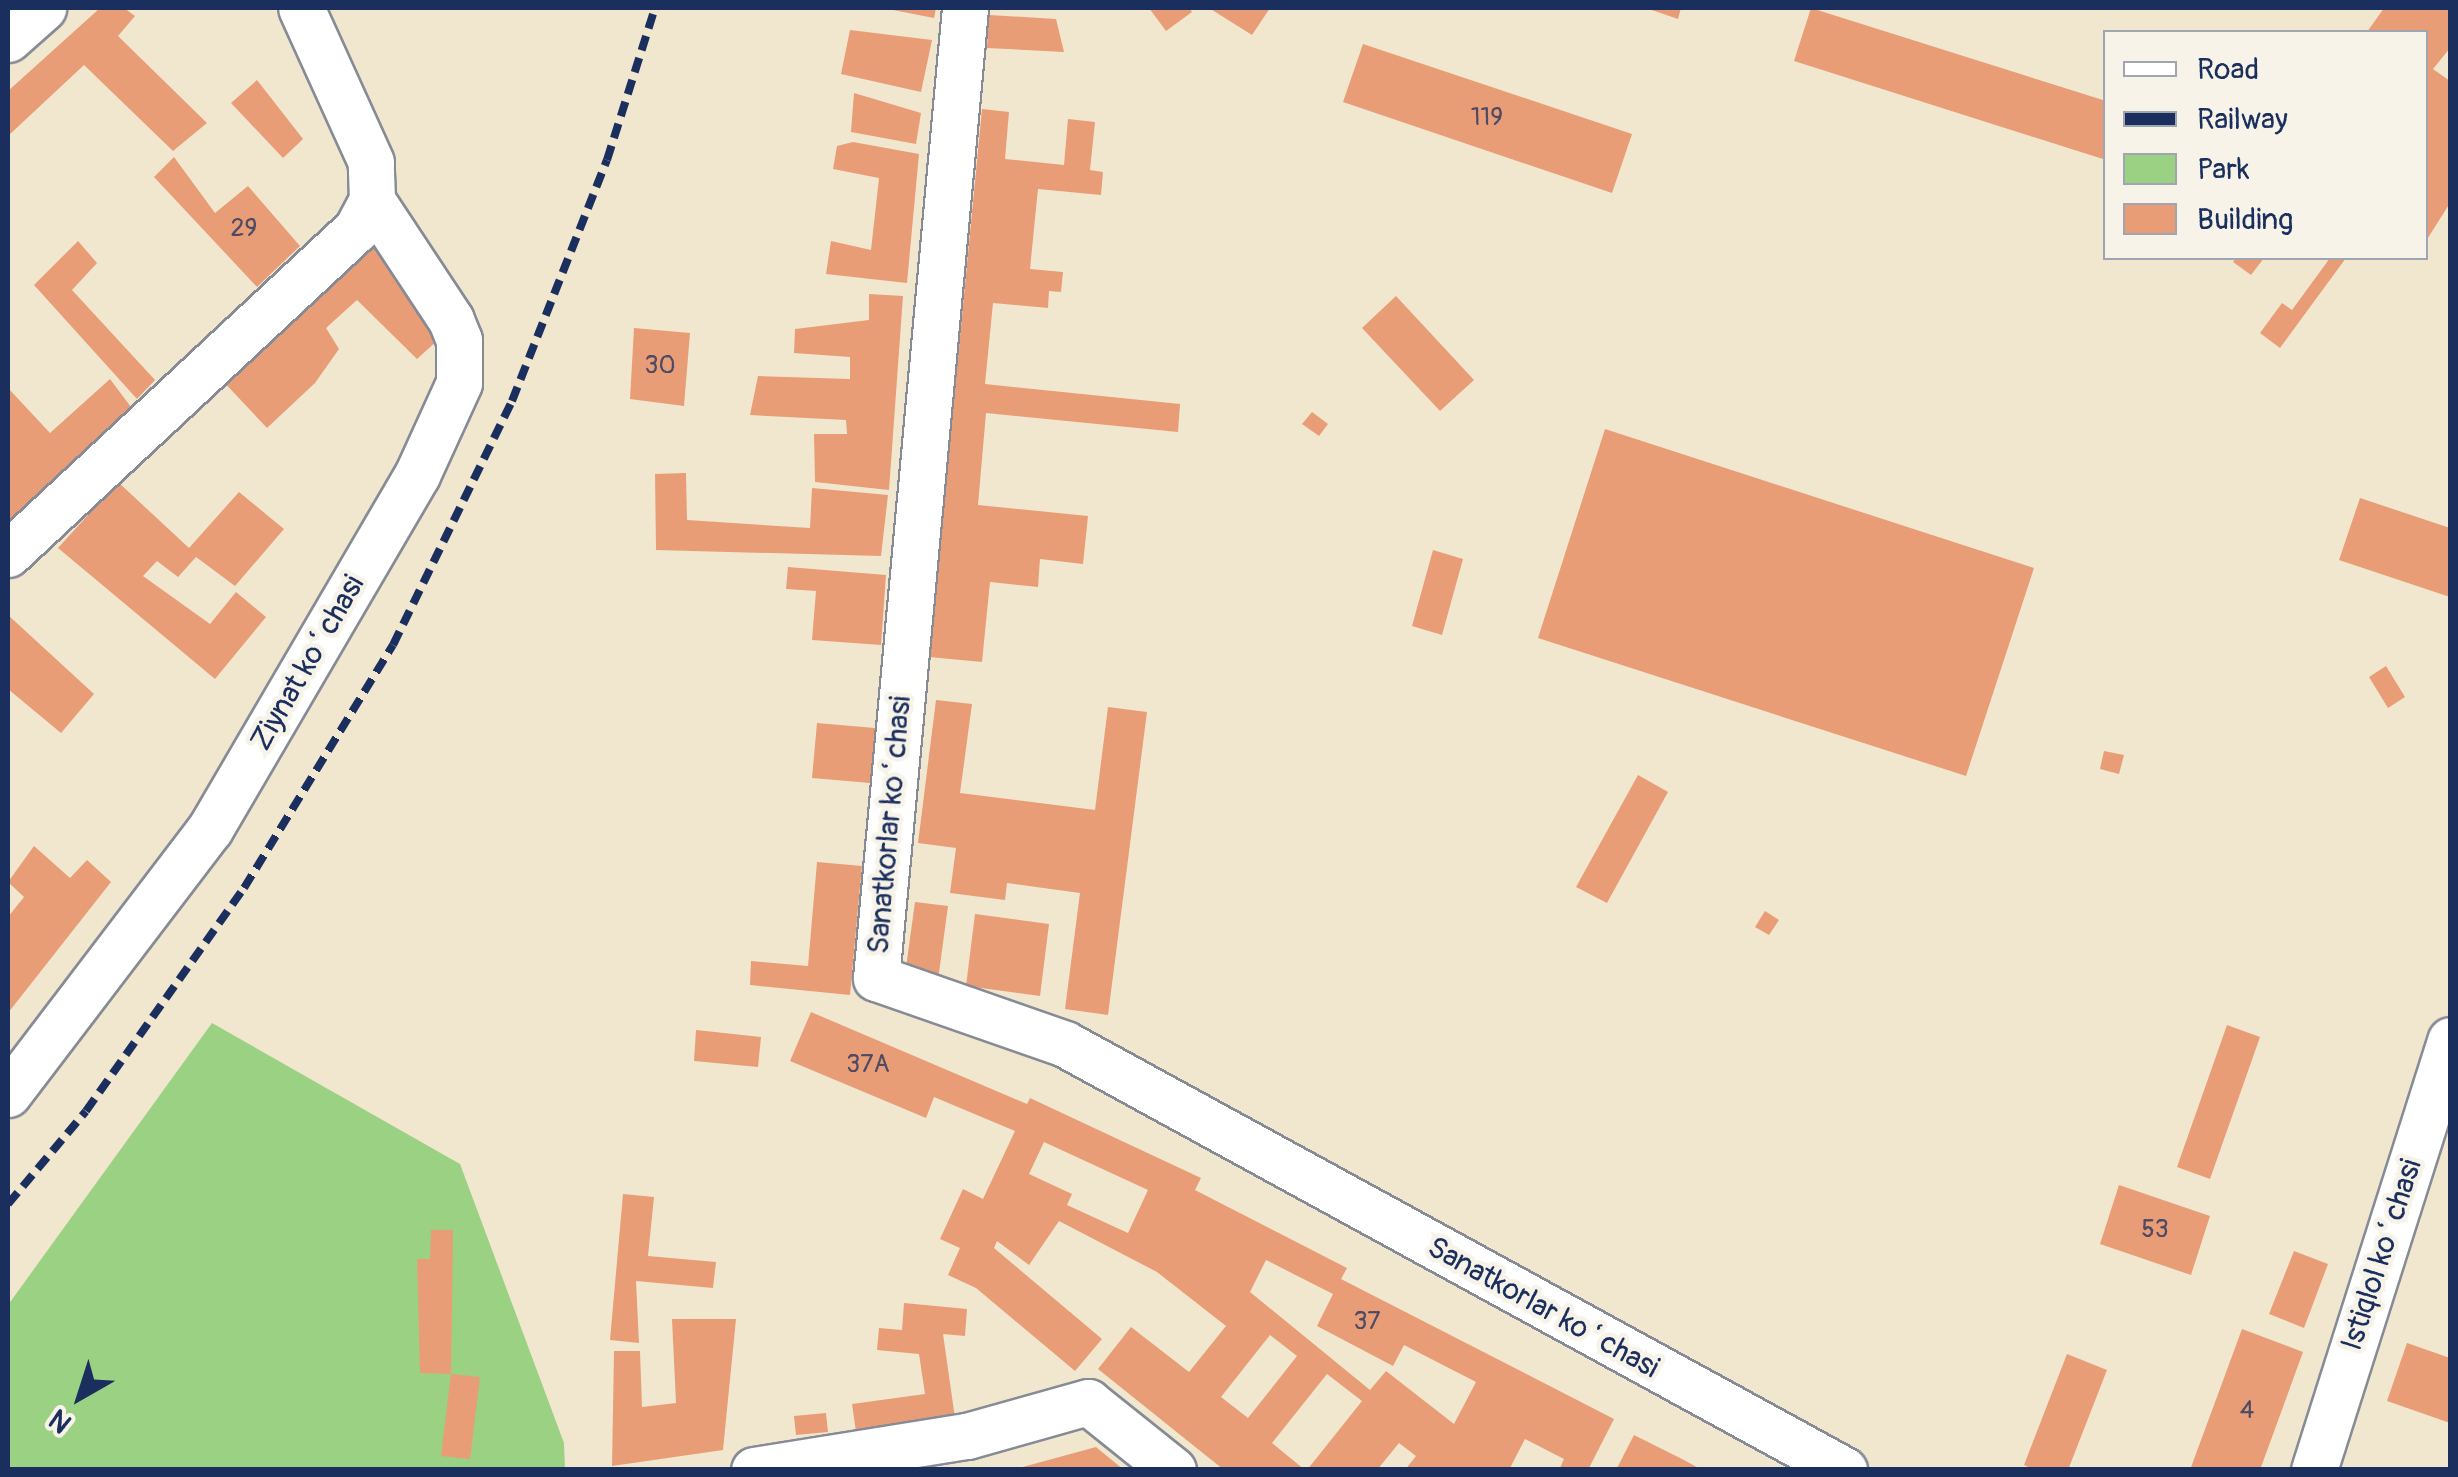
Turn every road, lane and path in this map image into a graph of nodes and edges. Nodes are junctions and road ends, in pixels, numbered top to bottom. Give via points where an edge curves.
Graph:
1 (42, 8) edge
2 (301, 8) edge
3 (965, 8) edge
4 (8, 40) edge
5 (372, 200) junction
6 (8, 554) edge
7 (2450, 1040) edge
8 (8, 1094) edge
9 (972, 1453) edge
10 (754, 1470) edge
11 (1173, 1470) edge
12 (1844, 1470) edge
13 (2314, 1470) edge

1 - 4 street
2 - 5 street, Ziynat koʻchasi via 372,162
3 - 12 street, Sanatkorlar koʻchasi via 876,978 1065,1044
5 - 6 street via 356,230
5 - 8 street, Ziynat koʻchasi via 451,320 459,340 459,383 417,475 210,828
7 - 13 street, Istiqlol koʻchasi
9 - 10 street
9 - 11 street via 1088,1402

